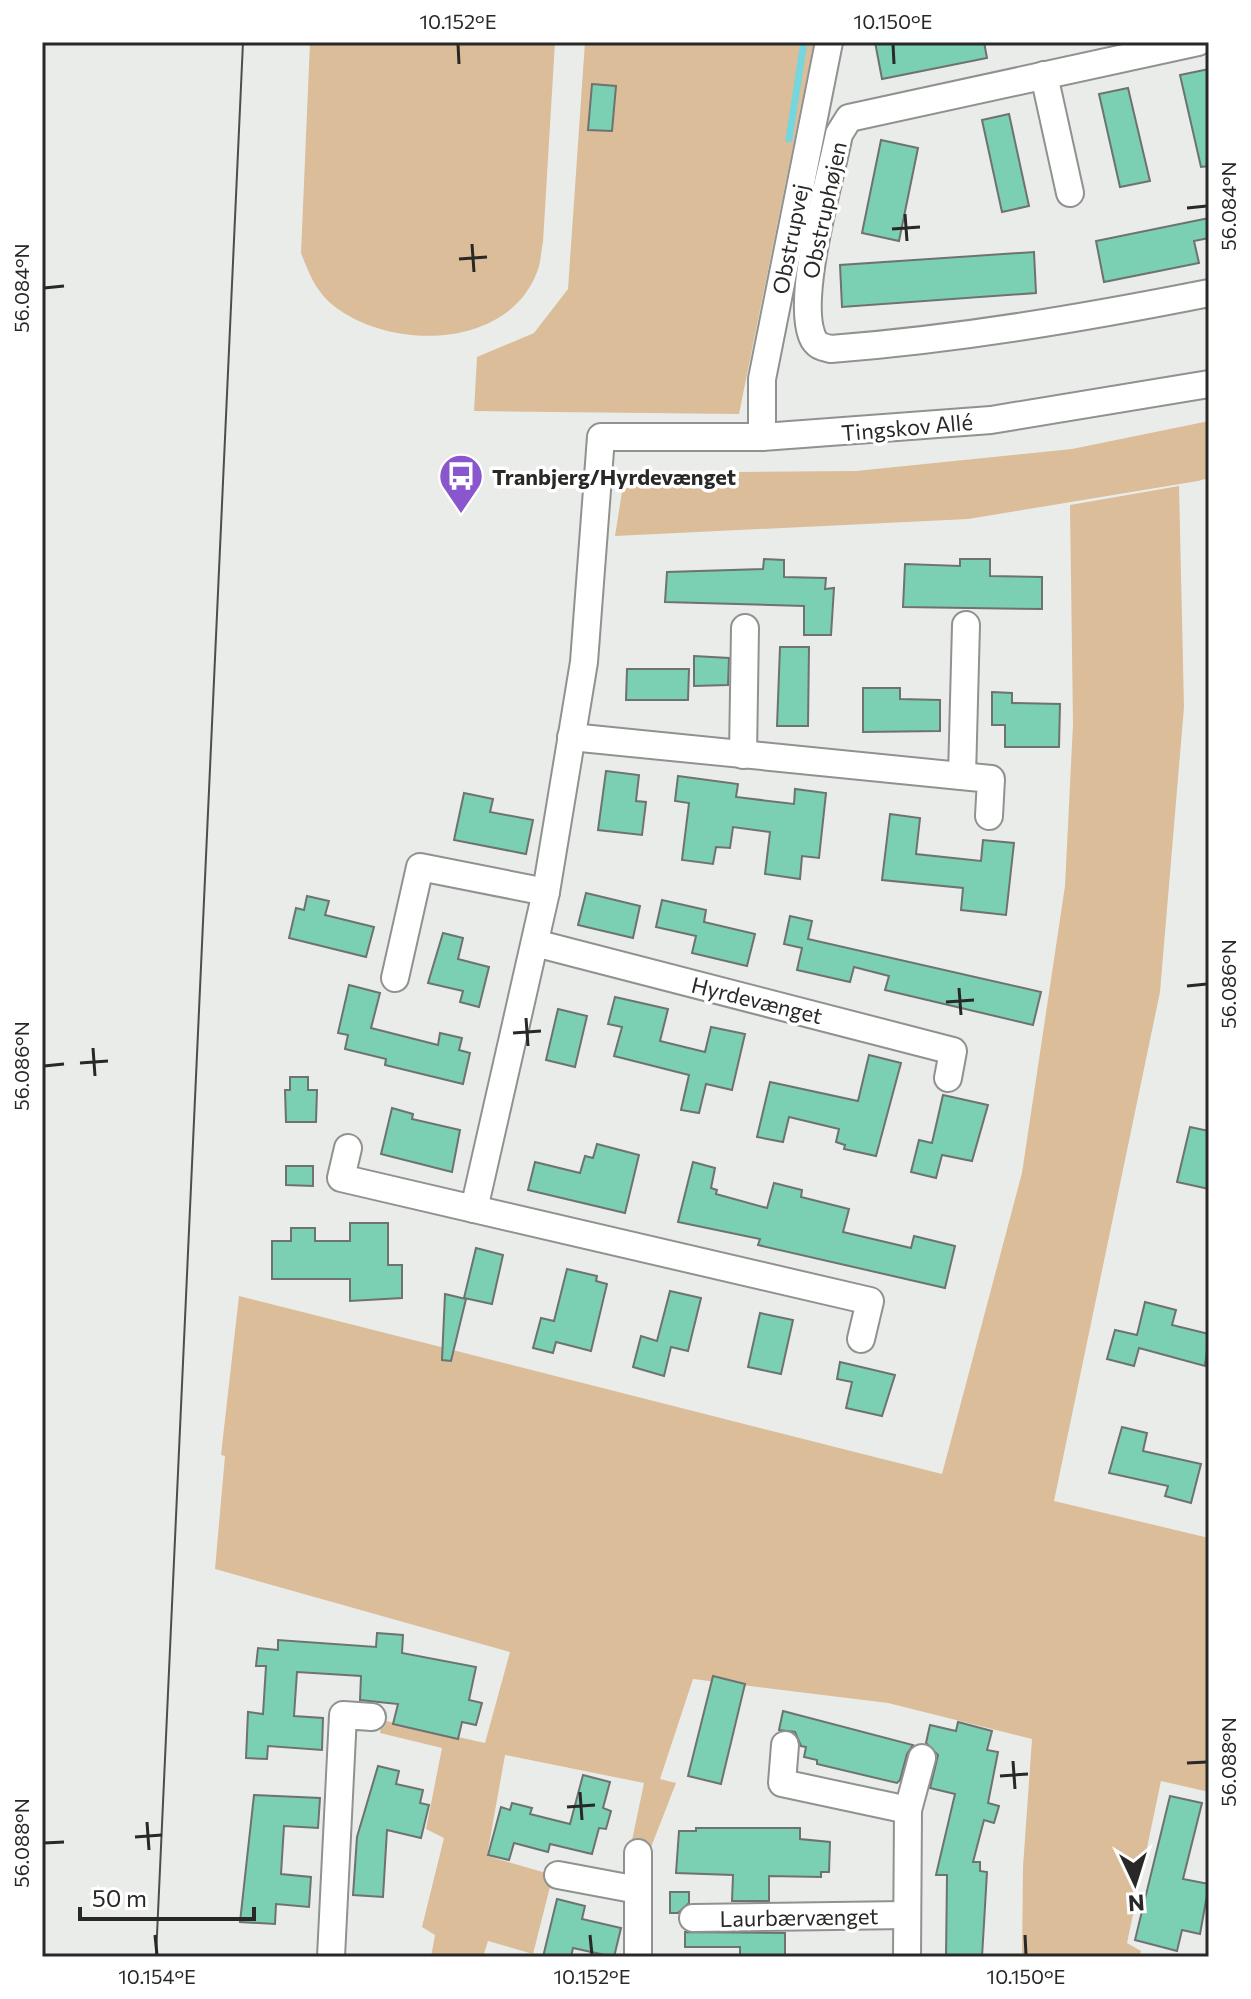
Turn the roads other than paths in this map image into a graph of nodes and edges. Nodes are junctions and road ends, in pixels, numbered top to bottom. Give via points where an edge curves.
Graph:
1 (829, 42) edge
2 (1198, 42) edge
3 (1044, 75) junction
4 (1070, 193) dead end
5 (1209, 293) edge
6 (1209, 384) edge
7 (762, 437) junction
8 (966, 625) dead end
9 (745, 628) dead end
10 (571, 737) junction
11 (743, 755) junction
12 (962, 776) junction
13 (989, 816) dead end
14 (546, 892) junction
15 (535, 943) junction
16 (395, 978) dead end
17 (948, 1078) dead end
18 (348, 1148) dead end
19 (474, 1209) junction
20 (861, 1339) dead end
21 (372, 1717) dead end
22 (785, 1745) dead end
23 (922, 1758) dead end
24 (908, 1810) junction
25 (638, 1853) dead end
26 (558, 1875) dead end
27 (638, 1890) junction
28 (906, 1915) junction
29 (693, 1918) dead end
30 (331, 1957) edge
31 (638, 1957) edge
32 (907, 1957) edge

1 - 7 street, Obstrupvej via 762,379
2 - 3 street, Obstruphøjen
3 - 4 street
3 - 5 street, Obstruphøjen via 849,118 839,134 808,288 812,338 831,349 935,341
6 - 7 street, Tingskov Allé via 991,420
7 - 10 street, Tingskov Allé via 601,437 584,662
8 - 12 street
9 - 11 street
10 - 11 street
10 - 14 street
11 - 12 street
12 - 13 street via 991,779
14 - 15 street
14 - 16 street via 420,867
15 - 17 street, Hyrdevænget via 953,1051
15 - 19 street
18 - 19 street via 341,1178
19 - 20 street via 870,1301
21 - 30 street via 343,1715
22 - 24 street via 782,1783
23 - 24 street, Laurbærvænget
24 - 28 street, Laurbærvænget
25 - 27 street
26 - 27 street
27 - 31 street
28 - 29 street, Laurbærvænget
28 - 32 street, Laurbærvænget

